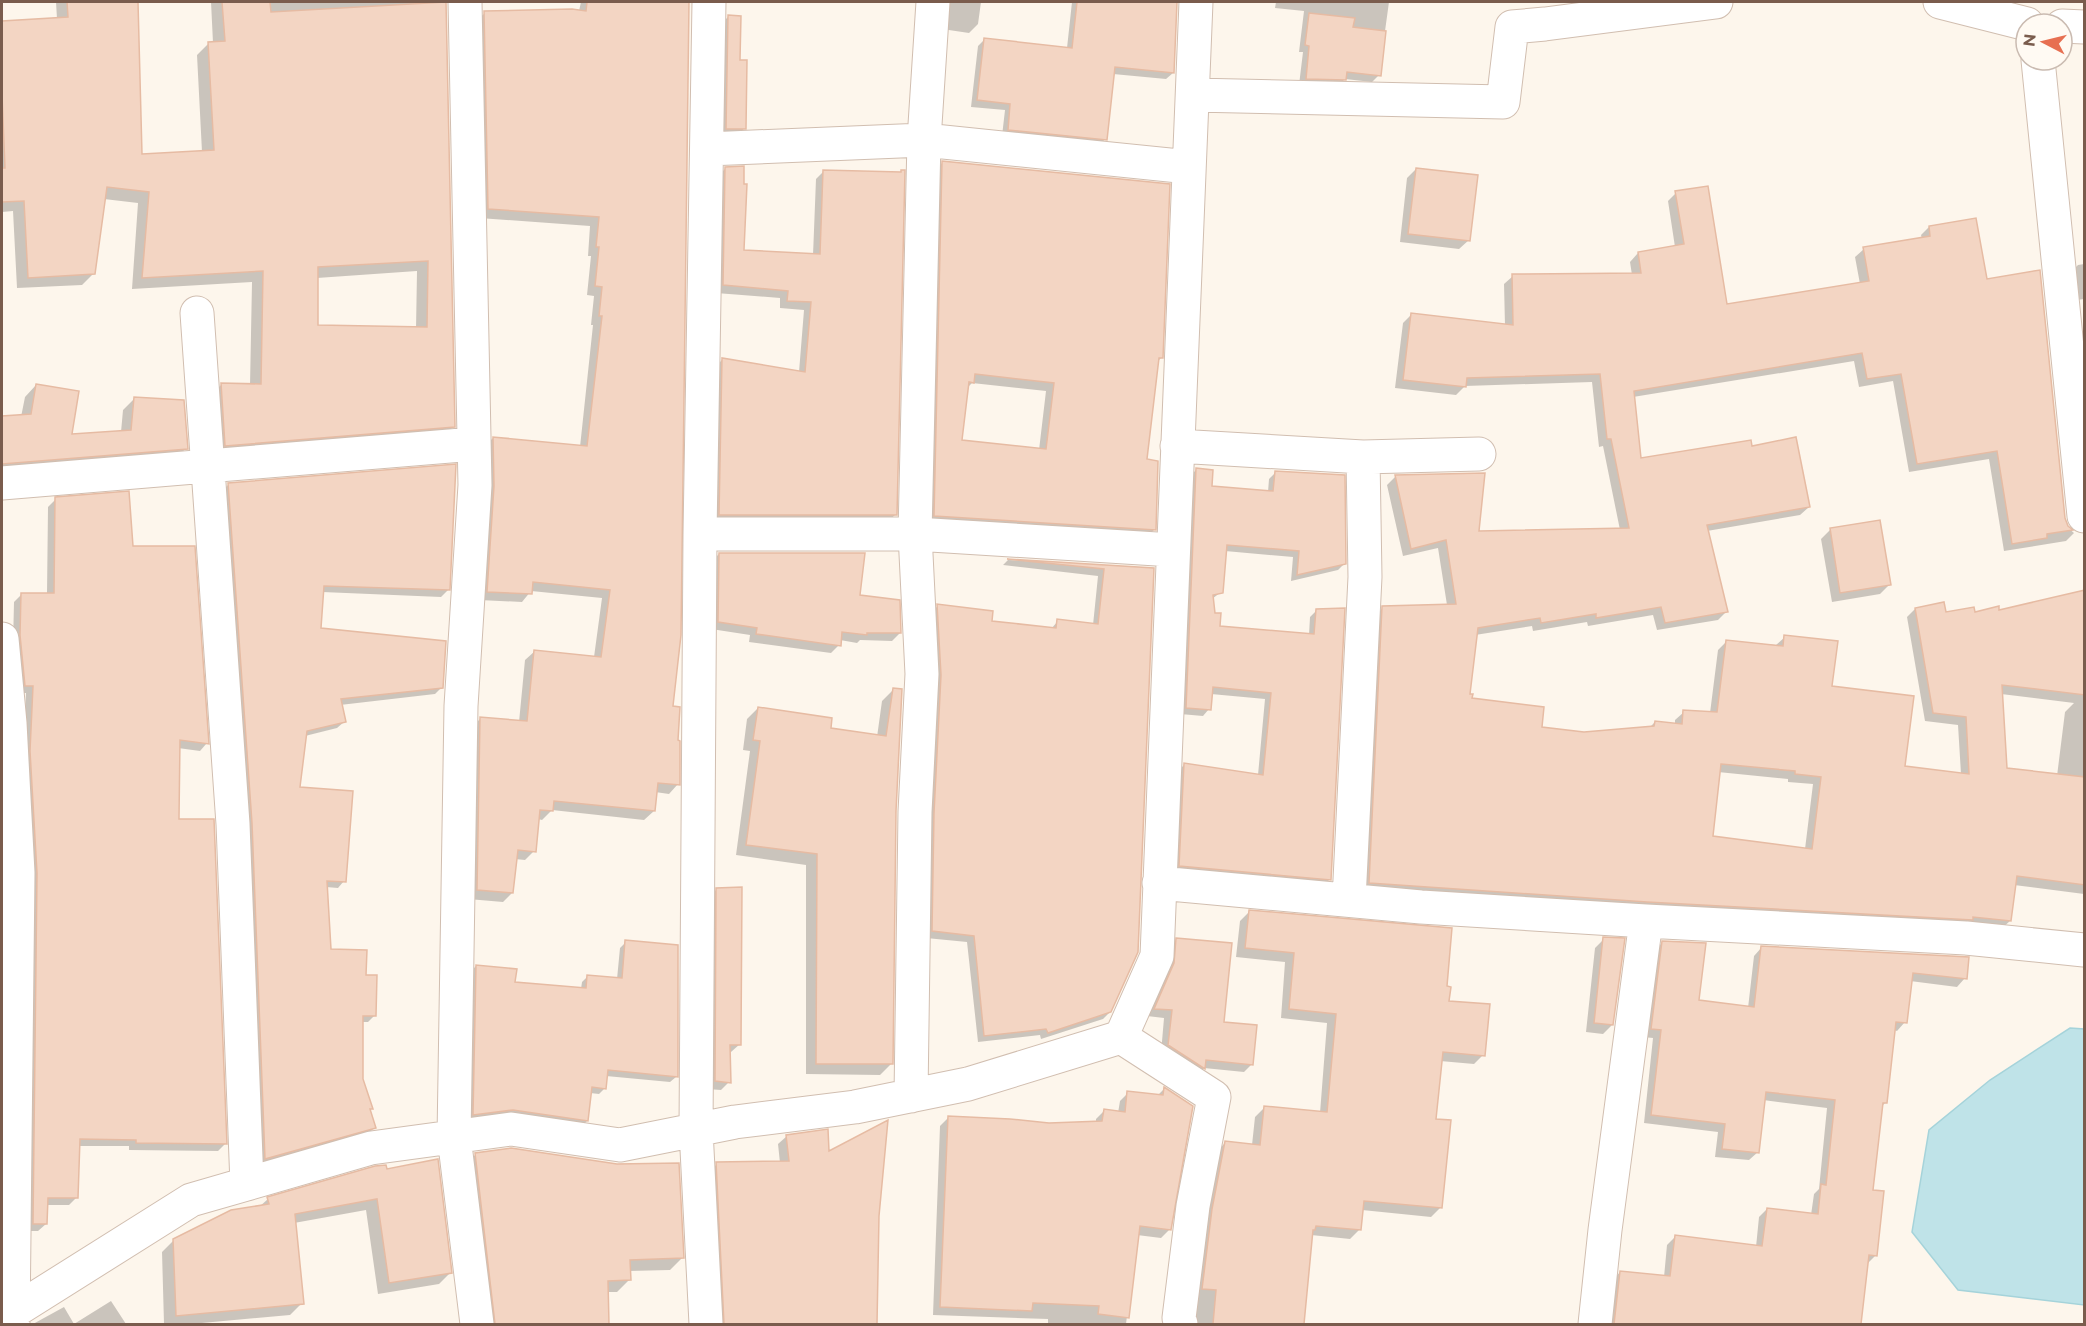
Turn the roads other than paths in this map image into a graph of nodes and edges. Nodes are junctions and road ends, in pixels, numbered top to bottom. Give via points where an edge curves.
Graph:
1 (465, 2) edge
2 (709, 2) edge
3 (933, 2) edge
4 (1196, 2) edge
5 (1716, 2) edge
6 (1940, 2) edge
7 (2014, 21) edge
8 (2039, 72) edge
9 (1193, 95) junction
10 (924, 140) junction
11 (707, 149) junction
12 (1189, 167) junction
13 (197, 313) dead end
14 (474, 444) junction
15 (1177, 446) junction
16 (1479, 454) dead end
17 (1363, 457) junction
18 (2081, 460) edge
19 (207, 466) junction
20 (2, 483) edge
21 (2085, 516) edge
22 (700, 534) junction
23 (915, 534) junction
24 (1173, 550) junction
25 (2, 639) edge
26 (1159, 883) junction
27 (1349, 900) junction
28 (1646, 921) junction
29 (2085, 950) edge
30 (1121, 1037) junction
31 (910, 1096) junction
32 (696, 1130) junction
33 (454, 1137) junction
34 (247, 1184) junction
35 (9, 1316) edge
36 (477, 1324) edge
37 (706, 1324) edge
38 (1181, 1324) edge
39 (1595, 1324) edge

1 - 14 street
2 - 11 street
3 - 10 street
4 - 9 street
5 - 9 street via 1512,27 1503,102
6 - 7 street
8 - 18 street
9 - 12 street
10 - 11 street
10 - 12 street
10 - 23 street
11 - 22 street
12 - 15 street
13 - 19 street
14 - 19 street
14 - 33 street via 475,485 461,706
15 - 17 street
15 - 24 street
16 - 17 street
17 - 27 street via 1365,578
18 - 21 street
19 - 20 street
19 - 34 street via 232,824
22 - 23 street
22 - 32 street
23 - 24 street
23 - 31 street via 922,674 915,812
24 - 26 street
25 - 35 street via 18,873
26 - 27 street
26 - 30 street via 1157,956
27 - 28 street
28 - 29 street via 1966,938
28 - 39 street
30 - 31 street via 968,1084
30 - 38 street via 1214,1097 1193,1206
31 - 32 street
32 - 33 street via 620,1145 511,1129
32 - 37 street
33 - 34 street via 371,1148
33 - 36 street
34 - 35 street via 191,1200

